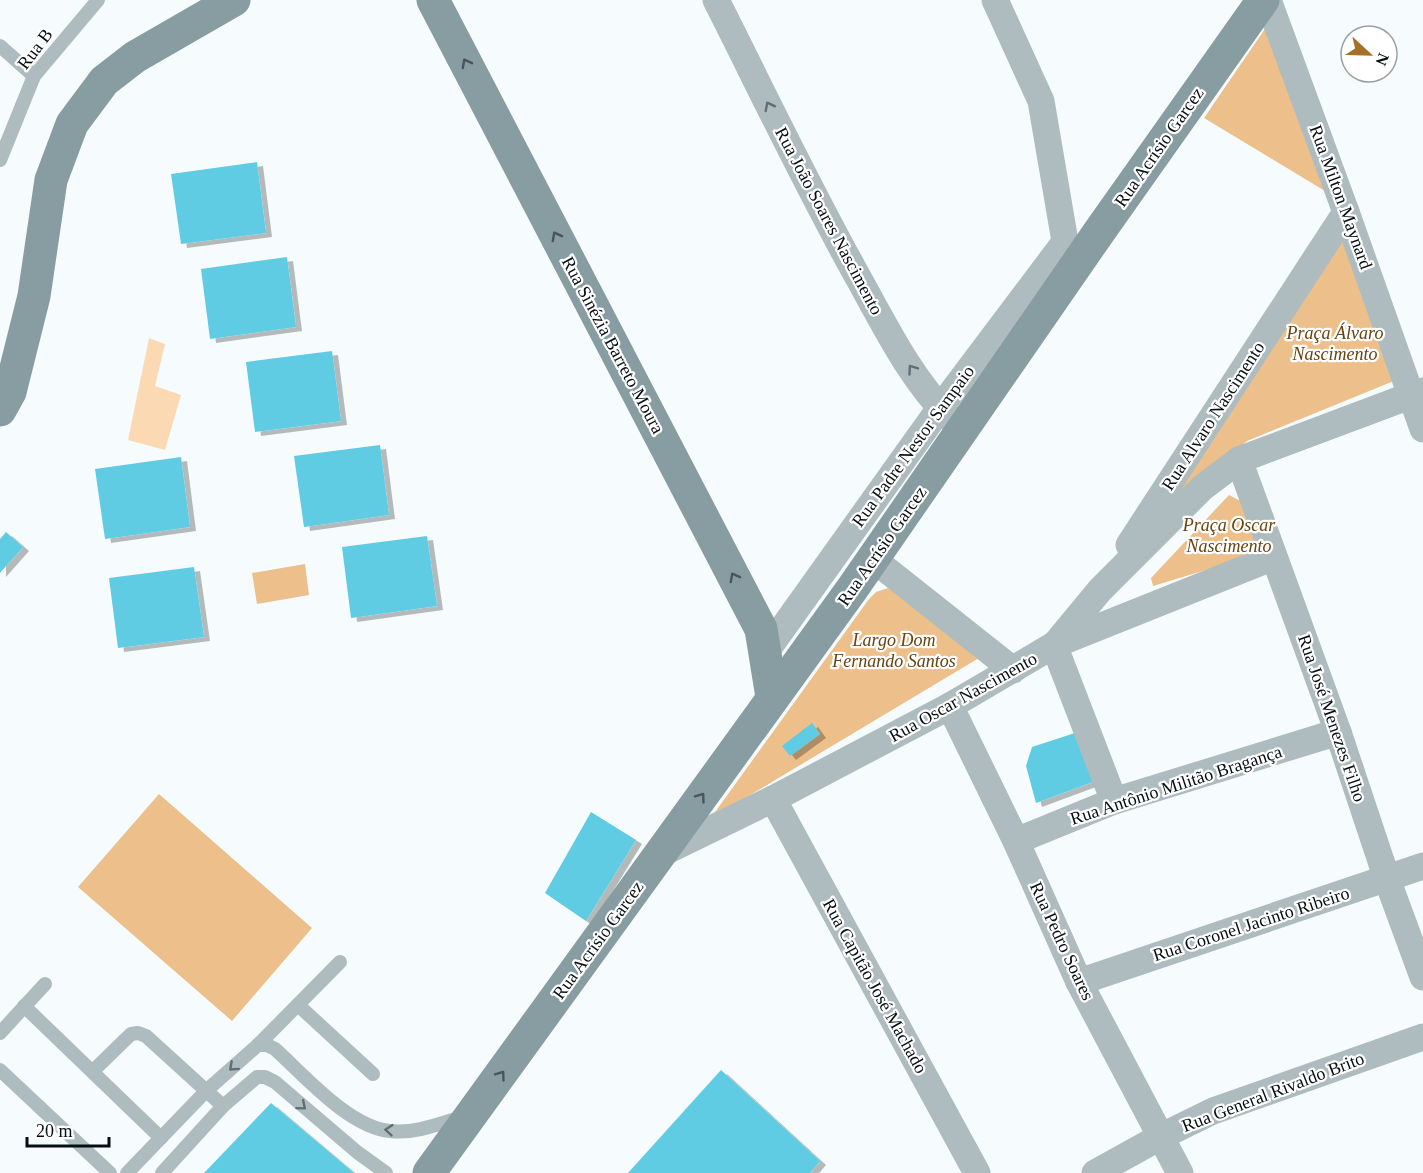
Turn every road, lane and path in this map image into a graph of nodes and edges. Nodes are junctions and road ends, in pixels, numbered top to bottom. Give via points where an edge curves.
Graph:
1 (98, 0) edge
2 (234, 0) edge
3 (433, 0) edge
4 (716, 0) edge
5 (995, 0) edge
6 (1263, 0) edge
7 (1268, 0) edge
8 (0, 46) edge
9 (34, 76) junction
10 (0, 160) edge
11 (1346, 212) junction
12 (1068, 258) junction
13 (1417, 393) edge
14 (0, 410) edge
15 (951, 419) junction
16 (1423, 429) edge
17 (1239, 460) junction
18 (1274, 557) junction
19 (873, 559) junction
20 (1100, 590) junction
21 (819, 635) junction
22 (769, 638) junction
23 (1054, 645) junction
24 (1013, 670) junction
25 (772, 697) junction
26 (950, 706) junction
27 (1338, 732) junction
28 (773, 800) junction
29 (1114, 801) junction
30 (1016, 841) junction
31 (660, 854) junction
32 (1423, 866) edge
33 (1387, 879) junction
34 (340, 962) dead end
35 (1423, 977) edge
36 (1079, 982) junction
37 (45, 984) dead end
38 (298, 1005) junction
39 (24, 1006) junction
40 (0, 1033) edge
41 (1423, 1036) edge
42 (258, 1045) junction
43 (0, 1070) edge
44 (93, 1071) junction
45 (373, 1074) dead end
46 (207, 1090) junction
47 (223, 1106) junction
48 (472, 1114) junction
49 (1160, 1137) junction
50 (161, 1138) junction
51 (110, 1173) edge
52 (127, 1173) edge
53 (162, 1173) edge
54 (386, 1173) edge
55 (429, 1173) edge
56 (977, 1173) edge
57 (1095, 1173) edge
58 (1180, 1173) edge

1 - 9 lane, Rua B
2 - 14 street via 135,57 104,81 72,124 51,180 34,296 10,392
22 -> 3 street, Rua Sinézia Barreto Moura
15 -> 4 street, Rua João Soares Nascimento via 899,352 825,218
5 - 12 street via 1041,101
6 - 12 street, Rua Acrísio Garcez
7 - 11 street, Rua Milton Maynard
8 - 9 lane
9 - 10 lane, Rua B
11 - 13 street, Rua Milton Maynard
11 - 20 street, Rua Alvaro Nascimento
12 - 15 street, Rua Acrísio Garcez
13 - 16 street, Rua Milton Maynard
13 - 17 street
15 - 19 street, Rua Acrísio Garcez
15 - 22 street, Rua Padre Nestor Sampaio
17 - 18 street, Rua José Menezes Filho
17 - 20 street via 1202,488
18 - 23 street, Rua Oscar Nascimento
18 - 27 street, Rua José Menezes Filho
19 - 21 street, Rua Acrísio Garcez
19 - 24 street
20 - 23 street
21 - 22 street
21 - 25 street, Rua Acrísio Garcez
22 - 25 street, Rua Sinézia Barreto Moura
23 - 24 street, Rua Oscar Nascimento
23 - 29 street
24 - 26 street, Rua Oscar Nascimento
31 -> 25 street, Rua Acrísio Garcez
26 - 28 street, Rua Oscar Nascimento
26 - 30 street, Rua Pedro Soares
27 - 29 street, Rua Antônio Militão Bragança
27 - 33 street, Rua José Menezes Filho
28 - 31 street, Rua Oscar Nascimento
28 - 56 street, Rua Capitão José Machado
29 - 30 street, Rua Antônio Militão Bragança
30 - 36 street, Rua Pedro Soares
48 -> 31 street, Rua Acrísio Garcez
32 - 33 street, Rua Coronel Jacinto Ribeiro
33 - 35 street, Rua José Menezes Filho
33 - 36 street, Rua Coronel Jacinto Ribeiro
34 - 38 lane
36 - 49 street, Rua Pedro Soares
37 - 39 lane
38 - 42 lane
38 - 45 lane
39 - 40 lane
39 - 44 lane
41 - 49 street, Rua General Rivaldo Brito via 1213,1112
42 -> 46 lane
48 -> 42 lane via 418,1129 391,1132 371,1127 345,1113 275,1049
43 - 51 lane
44 - 46 lane via 131,1034 138,1033
44 - 50 lane
46 - 47 lane
46 - 50 lane
47 - 53 lane
47 -> 54 lane via 257,1077 265,1077
48 - 55 street, Rua Acrísio Garcez
49 - 57 street, Rua General Rivaldo Brito
49 - 58 street, Rua Pedro Soares
50 - 52 lane

